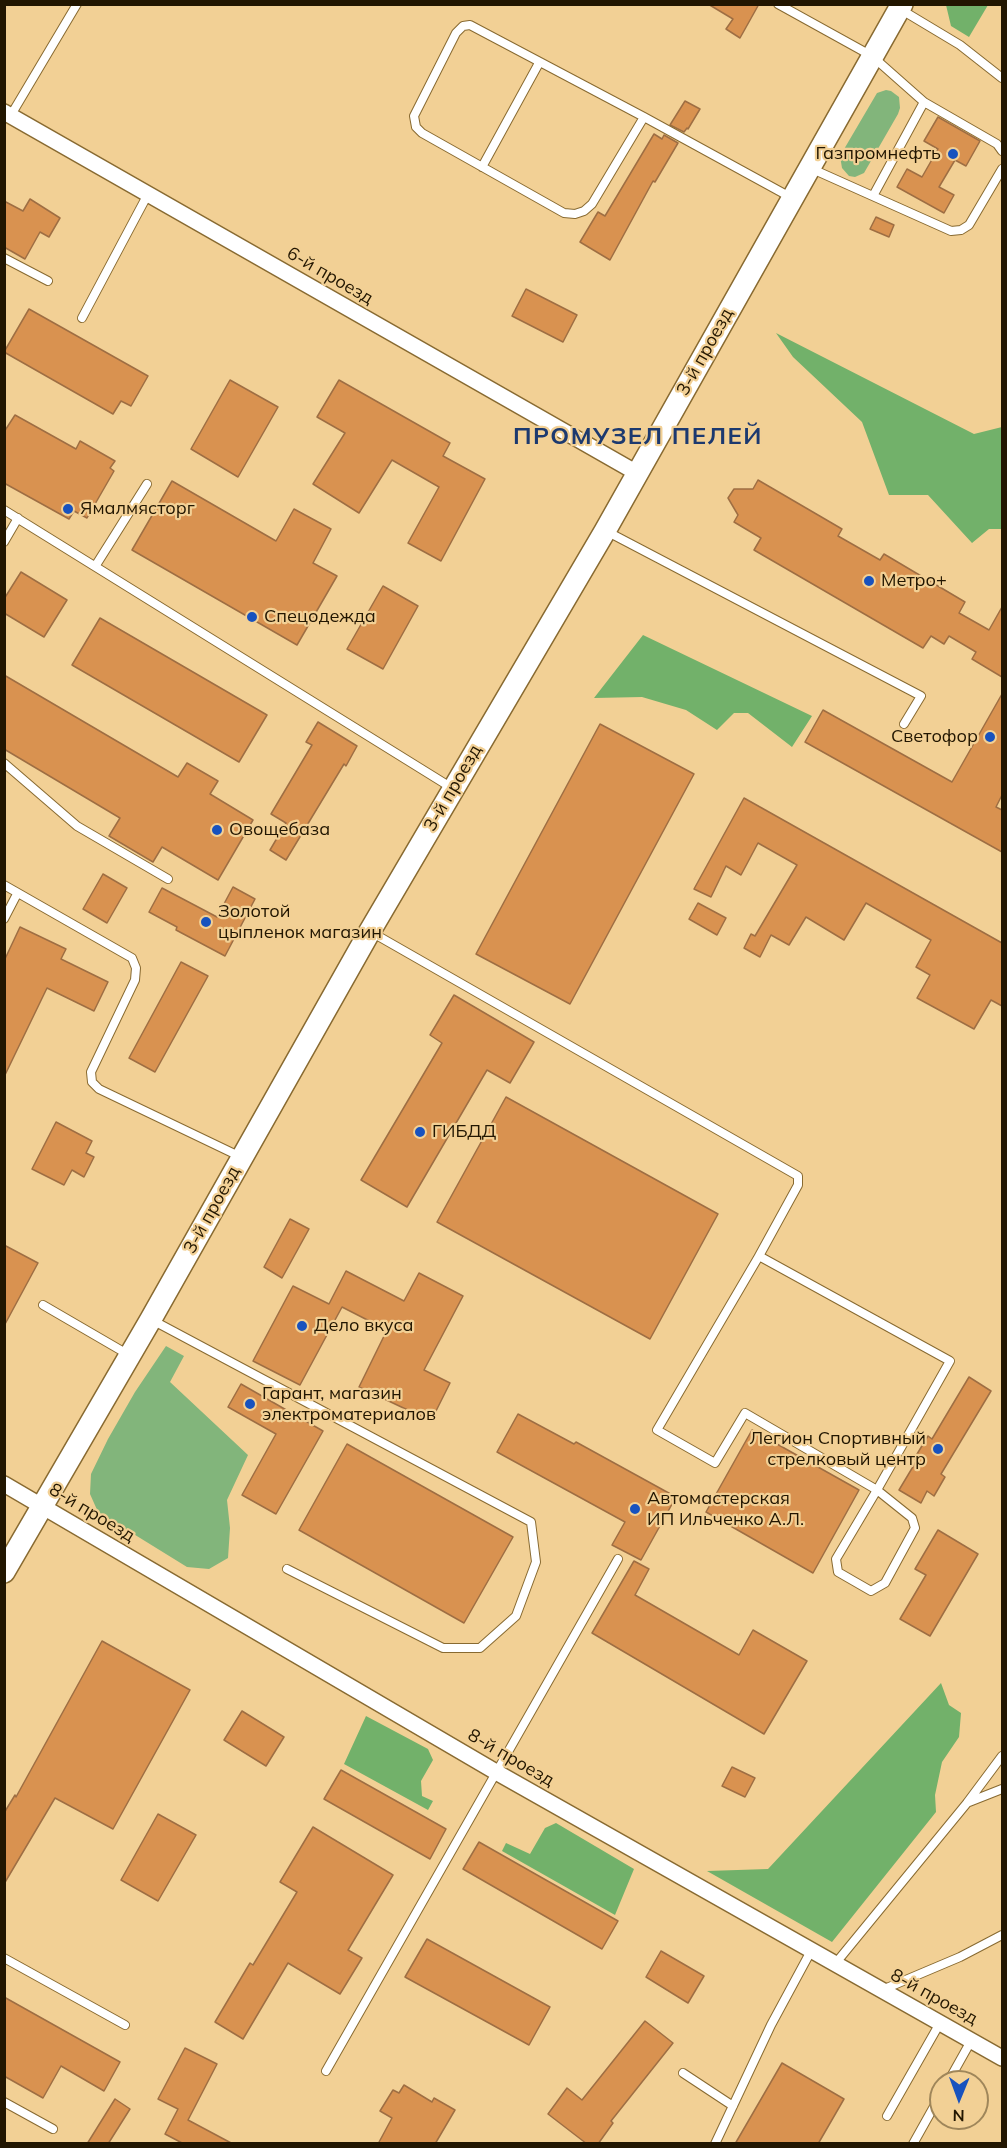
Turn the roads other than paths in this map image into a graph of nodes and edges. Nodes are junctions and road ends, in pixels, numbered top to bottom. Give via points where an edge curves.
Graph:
1 (77, 4) edge
2 (778, 4) edge
3 (901, 7) edge
4 (872, 56) junction
5 (539, 63) junction
6 (1002, 78) edge
7 (924, 102) junction
8 (8, 113) edge
9 (644, 117) junction
10 (1002, 150) edge
11 (482, 167) junction
12 (809, 167) junction
13 (1002, 169) edge
14 (148, 194) junction
15 (873, 196) junction
16 (792, 198) junction
17 (4, 258) edge
18 (48, 281) dead end
19 (82, 318) dead end
20 (637, 473) junction
21 (147, 484) dead end
22 (4, 510) edge
23 (18, 518) junction
24 (605, 531) junction
25 (4, 542) edge
26 (96, 565) junction
27 (904, 724) dead end
28 (4, 763) edge
29 (453, 789) junction
30 (168, 879) dead end
31 (4, 885) edge
32 (17, 894) junction
33 (4, 919) edge
34 (370, 932) junction
35 (242, 1158) junction
36 (759, 1256) junction
37 (43, 1305) dead end
38 (151, 1319) junction
39 (130, 1355) junction
40 (4, 1484) edge
41 (877, 1490) junction
42 (43, 1506) junction
43 (618, 1559) dead end
44 (287, 1569) dead end
45 (4, 1572) edge
46 (1002, 1756) edge
47 (496, 1772) junction
48 (1002, 1789) edge
49 (967, 1803) junction
50 (1002, 1935) edge
51 (811, 1951) junction
52 (4, 1958) edge
53 (835, 1964) junction
54 (882, 1990) junction
55 (940, 2023) junction
56 (125, 2025) dead end
57 (971, 2040) junction
58 (1002, 2058) edge
59 (955, 2070) edge
60 (326, 2071) dead end
61 (683, 2073) dead end
62 (4, 2102) edge
63 (733, 2106) junction
64 (929, 2115) edge
65 (887, 2116) dead end
66 (53, 2129) dead end
67 (715, 2144) edge
68 (913, 2144) edge

1 - 8 lane
2 - 4 lane
3 - 4 street, 3-й проезд
3 - 6 lane
4 - 7 lane
4 - 12 street, 3-й проезд
5 - 9 lane
5 - 11 lane
5 - 11 lane via 470,25 456,33 414,116 416,127
7 - 10 lane
7 - 15 lane
8 - 14 street, 6-й проезд
9 - 11 lane via 592,204 575,214 564,213
9 - 16 lane
12 - 15 lane
12 - 16 street, 3-й проезд
13 - 15 lane via 969,225 961,230 951,231
14 - 19 lane
14 - 20 street, 6-й проезд
16 - 20 street, 3-й проезд
17 - 18 lane
20 - 24 street, 3-й проезд
21 - 26 lane
22 - 23 lane
23 - 25 lane
23 - 26 lane
24 - 27 lane via 921,696
24 - 29 street, 3-й проезд
26 - 29 lane
28 - 30 lane via 77,826
29 - 34 street, 3-й проезд
31 - 32 lane
32 - 33 lane
32 - 35 lane via 132,958 136,968 135,980 91,1072 92,1082 99,1089
34 - 35 street, 3-й проезд
34 - 36 lane via 798,1176 798,1185
35 - 38 street, 3-й проезд
36 - 41 lane via 950,1361
36 - 41 lane via 657,1430 715,1463 745,1413
37 - 39 lane
38 - 39 street, 3-й проезд
38 - 44 lane via 531,1522 536,1562 516,1616 480,1648 443,1648
39 - 42 street, 3-й проезд
40 - 42 street, 8-й проезд
41 - 41 lane via 836,1559 838,1572 871,1591 885,1583 915,1528 912,1518
42 - 45 street, 3-й проезд
42 - 47 street, 8-й проезд
43 - 47 lane
46 - 49 lane
47 - 51 street, 8-й проезд
47 - 60 lane
48 - 49 lane
49 - 53 lane
50 - 54 lane
51 - 53 street, 8-й проезд
51 - 63 lane
52 - 56 lane
53 - 54 street, 8-й проезд
54 - 55 street, 8-й проезд
55 - 57 street, 8-й проезд
55 - 65 lane
57 - 58 street, 8-й проезд
57 - 59 lane
61 - 63 lane
62 - 66 lane
63 - 67 lane
64 - 68 lane

